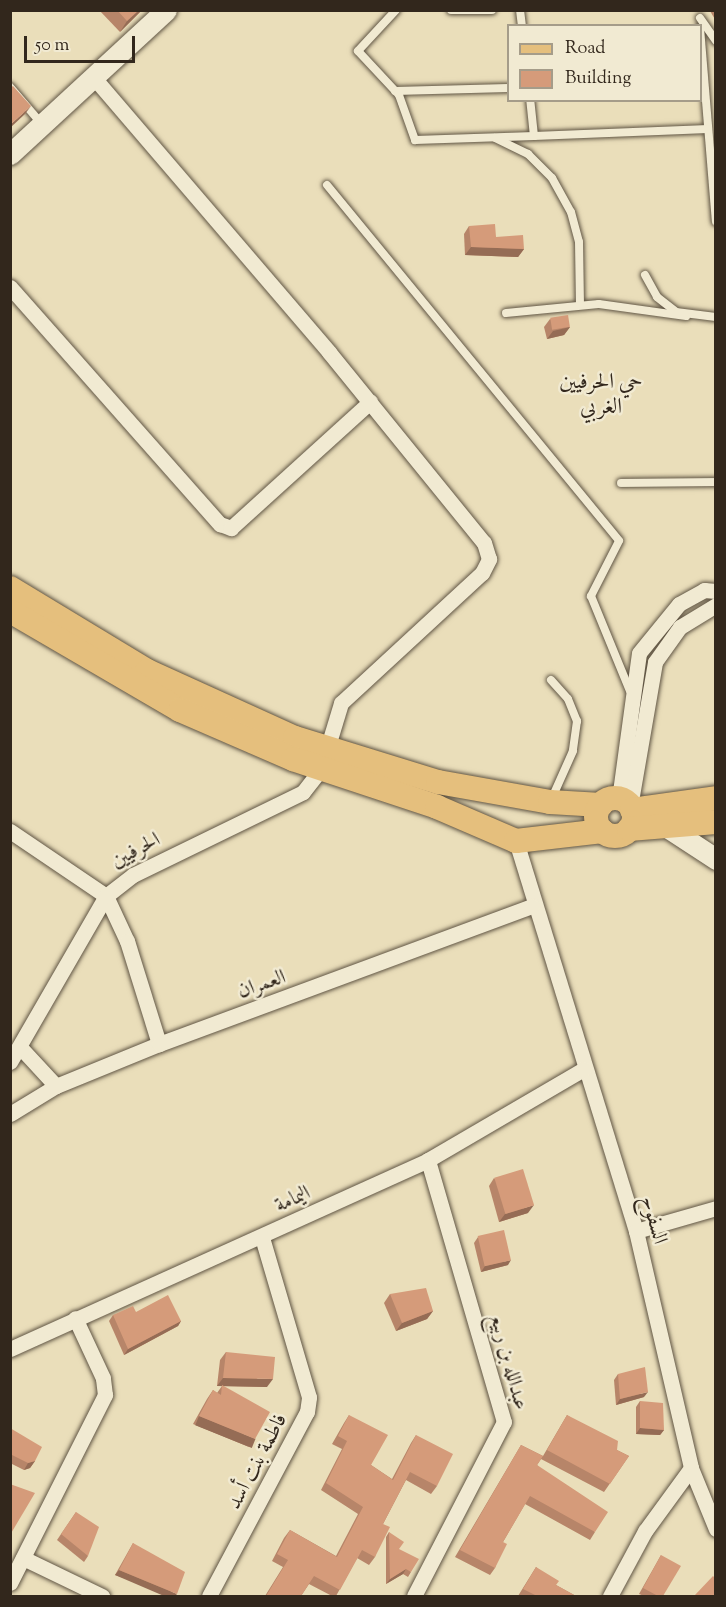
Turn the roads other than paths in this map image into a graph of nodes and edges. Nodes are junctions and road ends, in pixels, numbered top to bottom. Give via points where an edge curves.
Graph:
1 (396, 10) edge
2 (451, 10) edge
3 (492, 10) edge
4 (165, 13) edge
5 (702, 25) edge
6 (716, 41) edge
7 (702, 57) edge
8 (94, 78) junction
9 (10, 87) edge
10 (507, 88) edge
11 (395, 91) junction
12 (530, 102) edge
13 (43, 125) junction
14 (708, 129) junction
15 (534, 136) junction
16 (494, 137) junction
17 (713, 149) edge
18 (10, 154) edge
19 (327, 186) dead end
20 (716, 221) edge
21 (645, 275) dead end
22 (10, 287) edge
23 (580, 305) junction
24 (506, 313) dead end
25 (686, 316) junction
26 (716, 317) edge
27 (370, 402) junction
28 (716, 482) edge
29 (621, 483) dead end
30 (10, 588) edge
31 (716, 591) edge
32 (716, 605) edge
33 (10, 610) edge
34 (551, 680) dead end
35 (631, 694) junction
36 (324, 758) junction
37 (716, 798) edge
38 (539, 801) junction
39 (622, 810) junction
40 (716, 822) edge
41 (667, 827) junction
42 (10, 831) edge
43 (527, 842) junction
44 (716, 860) edge
45 (106, 896) junction
46 (532, 906) junction
47 (159, 1044) junction
48 (20, 1047) junction
49 (10, 1062) edge
50 (584, 1069) junction
51 (57, 1086) junction
52 (10, 1114) edge
53 (428, 1160) junction
54 (716, 1208) edge
55 (636, 1231) junction
56 (262, 1238) junction
57 (75, 1318) junction
58 (10, 1348) edge
59 (691, 1468) junction
60 (716, 1529) edge
61 (24, 1558) junction
62 (10, 1583) edge
63 (102, 1596) edge
64 (209, 1596) edge
65 (414, 1596) edge
66 (610, 1596) edge

1 - 11 lane via 358,51
2 - 3 lane
4 - 8 street
5 - 6 lane
7 - 14 lane
8 - 13 street
8 - 27 street
9 - 13 lane
10 - 11 lane
11 - 16 lane via 409,111 415,140
12 - 15 lane
13 - 18 street
14 - 15 lane
14 - 17 lane
15 - 16 lane
16 - 23 lane via 528,154 552,178 571,212 579,242
17 - 20 lane
19 - 35 lane via 619,541 591,596
21 - 25 lane via 662,301
22 - 27 street via 220,524 231,528
23 - 24 lane
23 - 25 lane
25 - 26 lane
27 - 36 street via 484,543 489,559 482,573 341,703
28 - 29 lane
30 - 36 main road via 147,671
31 - 35 street via 704,590 679,604 652,631 639,653
32 - 39 street via 680,627 655,662
33 - 36 main road via 180,710
34 - 38 lane via 568,699 577,721 573,751
35 - 39 street
36 - 38 main road
36 - 43 main road
36 - 45 street, الحرفيين via 293,799 133,875
37 - 39 main road
38 - 39 main road
38 - 43 main road via 550,827
38 - 43 main road via 512,817
39 - 41 main road
39 - 43 main road via 596,816 602,831
40 - 41 main road
41 - 44 street
42 - 45 street
43 - 46 street, السفوح
45 - 47 street via 127,941
45 - 48 street, الحرفيين
46 - 47 street, العمران
46 - 50 street, السفوح
47 - 51 street, العمران
48 - 49 street, الحرفيين
48 - 51 street
50 - 53 street, اليمامة
50 - 55 street, السفوح
51 - 52 street, العمران
53 - 56 street, اليمامة
53 - 65 street, عبدالله بن ربيع via 504,1422
54 - 55 street
55 - 59 street, السفوح
56 - 57 street, اليمامة
56 - 64 street, فاطمة بنت أسد via 309,1397 307,1412
57 - 58 street, اليمامة
57 - 61 street via 103,1378 105,1395
59 - 60 street, السفوح
59 - 66 street via 645,1531
61 - 62 street
61 - 63 street

